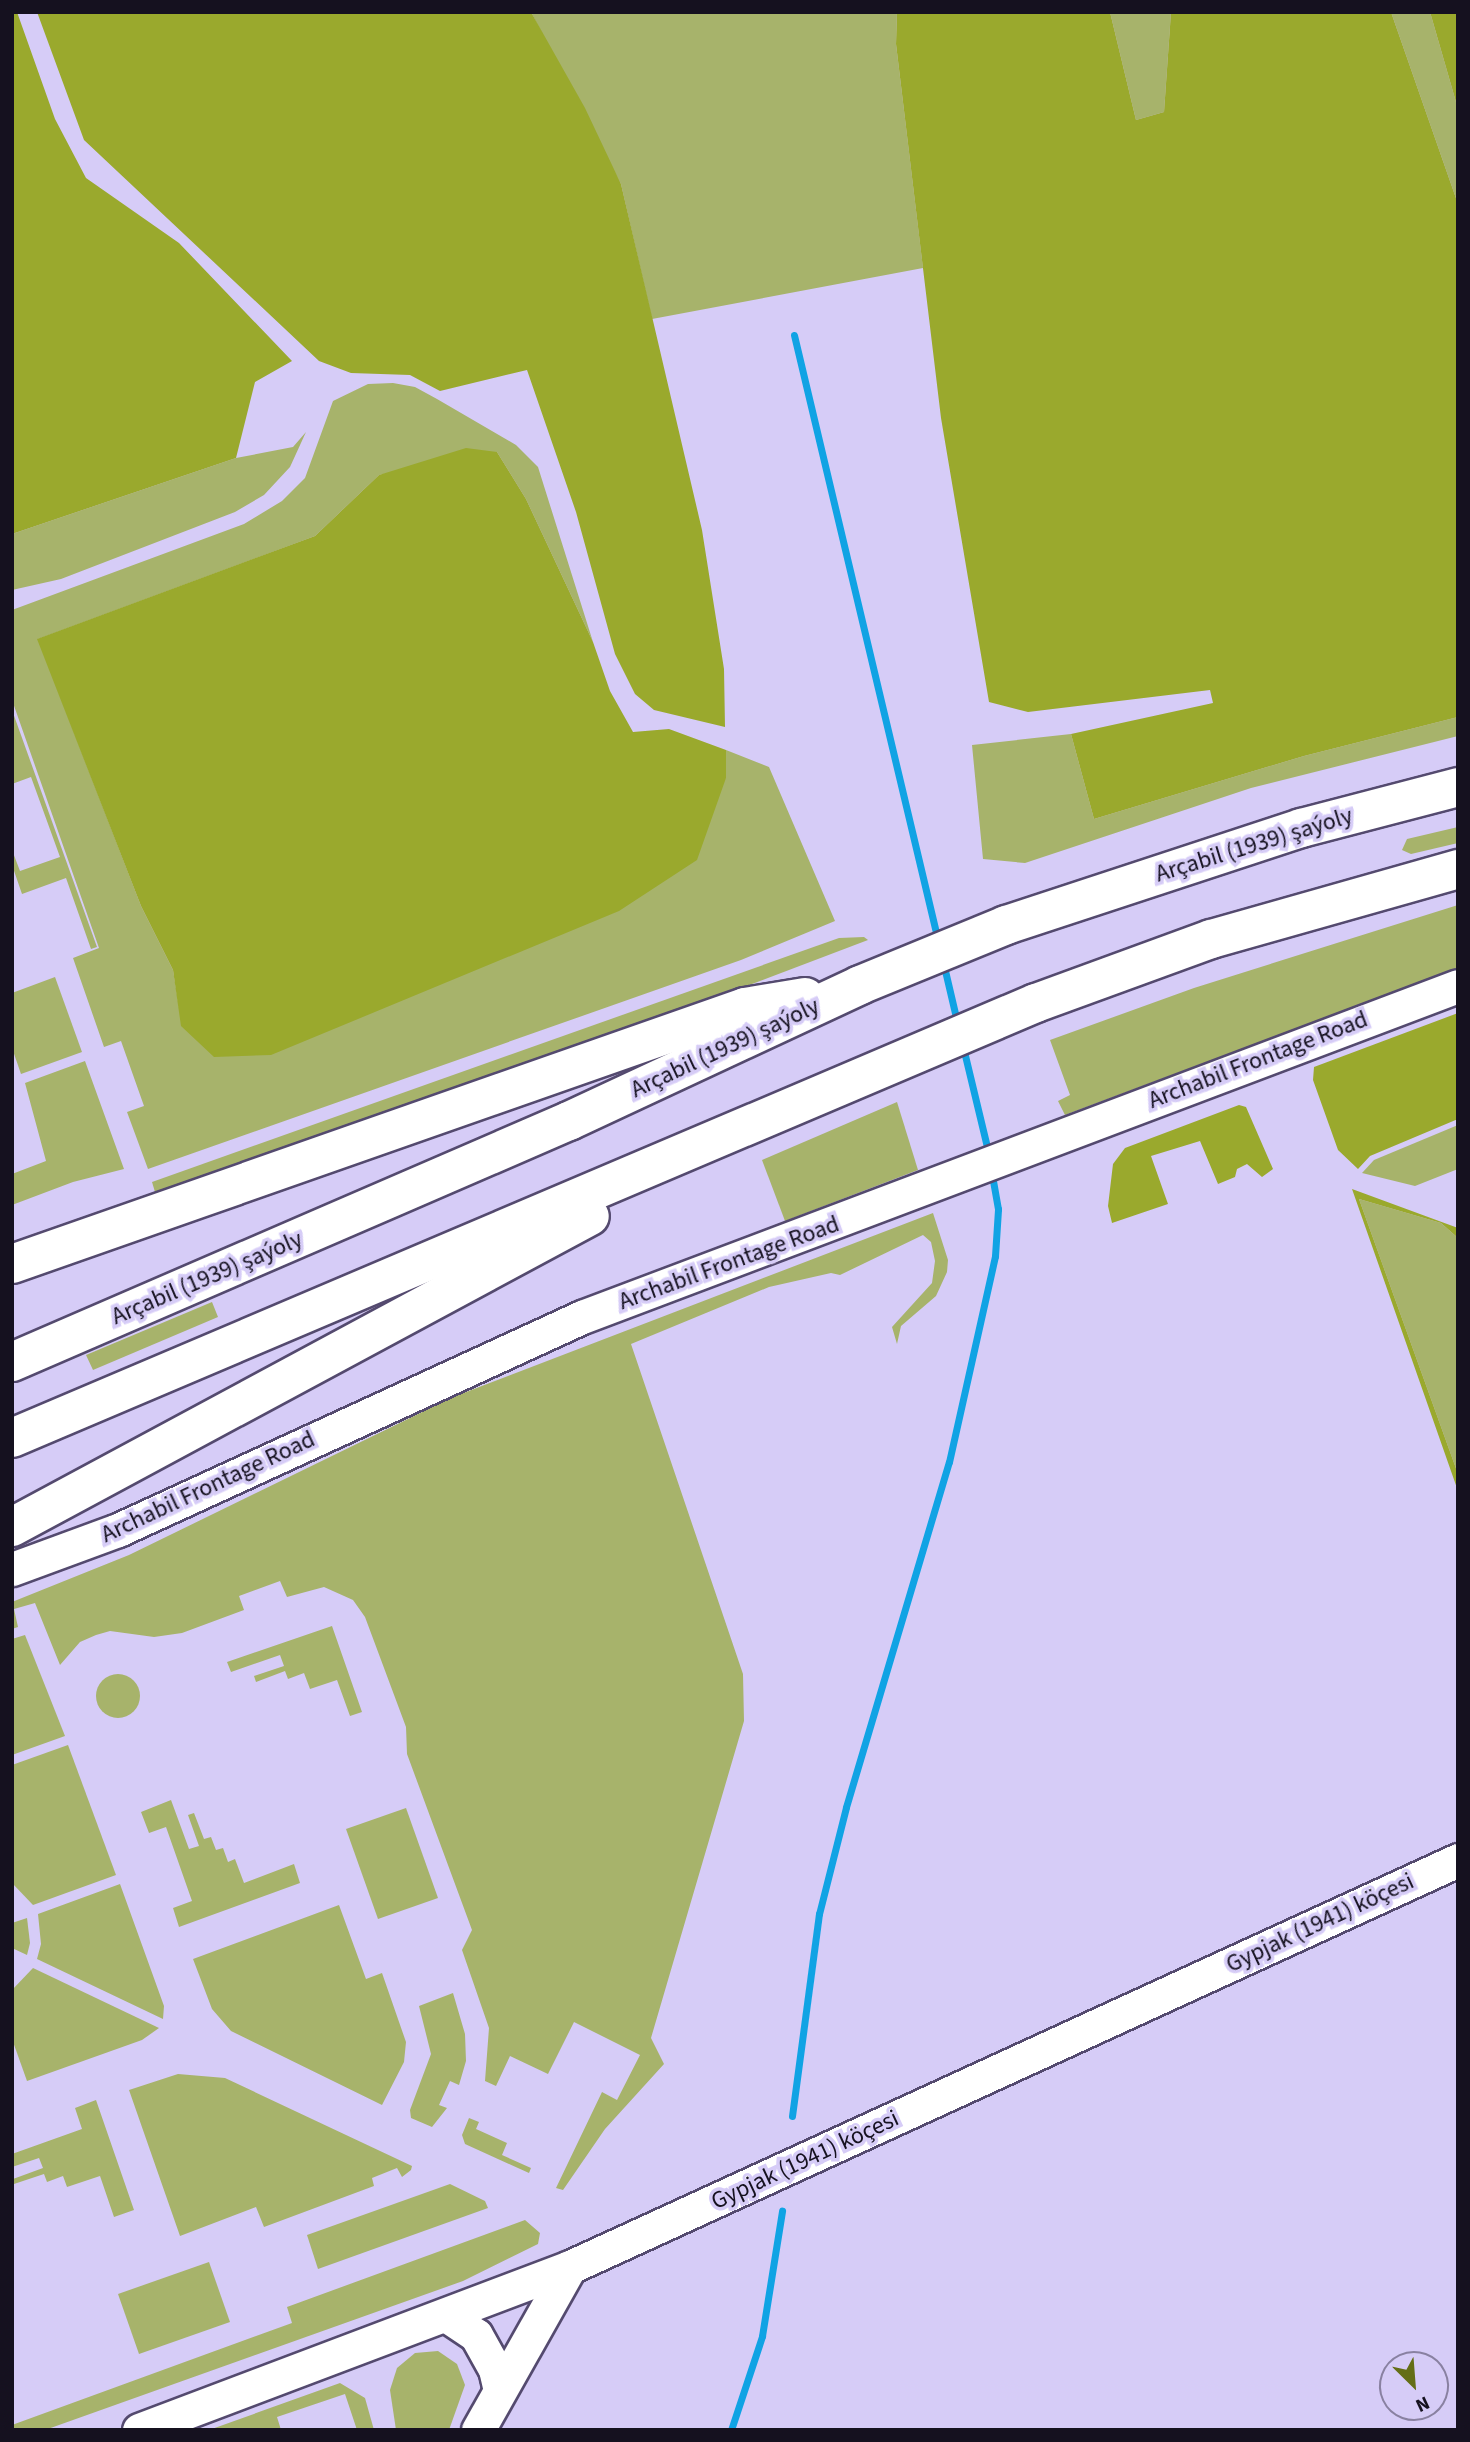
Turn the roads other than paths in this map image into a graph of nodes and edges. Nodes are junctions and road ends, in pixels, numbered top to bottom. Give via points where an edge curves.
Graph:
1 (1458, 787) edge
2 (1458, 869) edge
3 (1458, 986) edge
4 (856, 987) junction
5 (879, 1068) junction
6 (12, 1264) edge
7 (12, 1362) edge
8 (12, 1438) edge
9 (12, 1527) edge
10 (12, 1569) edge
11 (1458, 1860) edge
12 (570, 2267) junction
13 (446, 2315) junction
14 (499, 2387) junction
15 (139, 2430) edge
16 (478, 2430) edge

1 - 4 main road, Arçabil (1939) şaýoly via 1301,828 1006,926
2 - 5 main road via 1211,939 1036,1003
3 - 10 street, Archabil Frontage Road via 582,1317 118,1530
4 - 6 main road via 745,1007
4 - 7 main road, Arçabil (1939) şaýoly via 569,1121
5 - 8 main road
5 - 9 main road via 606,1207
11 - 12 street, Gypjak (1941) köçesi
12 - 13 street, Gypjak (1941) köçesi
12 - 14 street
13 - 14 street via 477,2334
13 - 15 street, Gypjak (1941) köçesi
14 - 16 street

